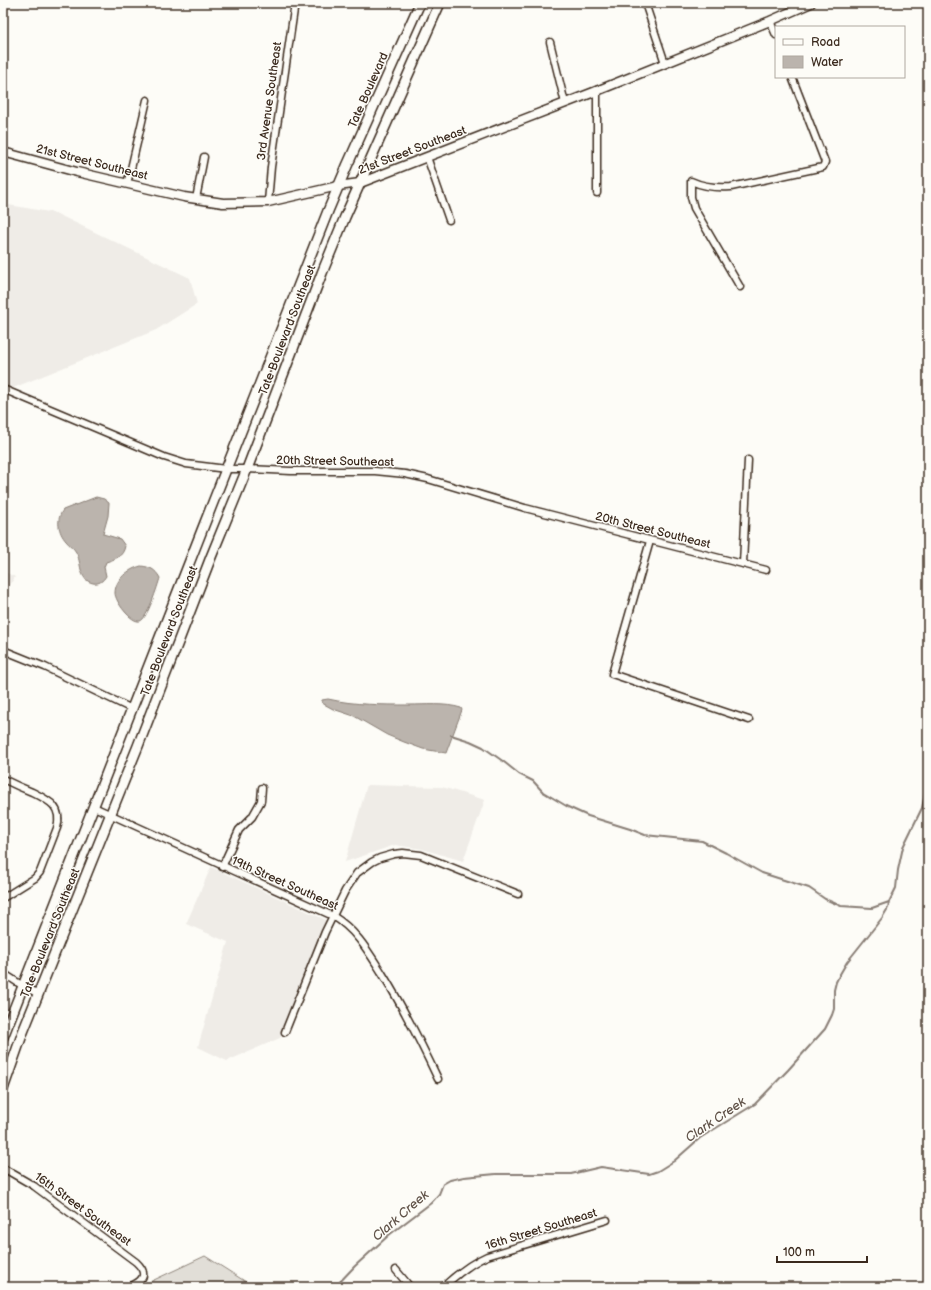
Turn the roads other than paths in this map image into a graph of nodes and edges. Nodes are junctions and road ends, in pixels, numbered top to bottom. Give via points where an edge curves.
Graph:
1 (295, 3) edge
2 (420, 3) edge
3 (440, 3) edge
4 (645, 3) edge
5 (811, 3) edge
6 (770, 21) junction
7 (775, 33) edge
8 (550, 42) dead end
9 (665, 63) junction
10 (792, 78) edge
11 (597, 90) junction
12 (147, 100) dead end
13 (565, 103) junction
14 (3, 152) edge
15 (204, 157) dead end
16 (427, 157) junction
17 (127, 183) junction
18 (360, 183) junction
19 (338, 186) junction
20 (597, 193) dead end
21 (196, 199) junction
22 (268, 202) junction
23 (448, 220) dead end
24 (740, 287) dead end
25 (3, 389) edge
26 (748, 460) dead end
27 (247, 468) junction
28 (226, 469) junction
29 (650, 540) junction
30 (743, 564) junction
31 (766, 570) dead end
32 (3, 650) edge
33 (132, 709) junction
34 (749, 720) dead end
35 (3, 779) edge
36 (262, 788) dead end
37 (94, 807) junction
38 (111, 815) junction
39 (222, 867) junction
40 (518, 894) dead end
41 (3, 898) edge
42 (333, 916) junction
43 (3, 973) edge
44 (23, 986) junction
45 (39, 994) junction
46 (284, 1032) dead end
47 (3, 1037) edge
48 (438, 1079) dead end
49 (3, 1089) edge
50 (3, 1168) edge
51 (607, 1220) dead end
52 (396, 1270) dead end
53 (128, 1287) edge
54 (410, 1287) edge
55 (443, 1287) edge

1 - 22 street, 3rd Avenue Southeast
2 - 19 main road, Tate Boulevard
3 - 18 main road
4 - 9 street
5 - 6 street, 21st Street Southeast
6 - 7 street
6 - 9 street, 21st Street Southeast
8 - 13 street
9 - 11 street, 21st Street Southeast
10 - 24 street via 825,162 822,168 721,188 707,187 691,181 694,208
11 - 13 street, 21st Street Southeast
11 - 20 street
12 - 17 street
13 - 16 street, 21st Street Southeast
14 - 17 street, 21st Street Southeast
15 - 21 street
16 - 18 street, 21st Street Southeast
16 - 23 street
17 - 21 street, 21st Street Southeast
18 - 19 street, 21st Street Southeast
18 - 27 main road, Tate Boulevard Southeast via 322,273
19 - 22 street, 21st Street Southeast
19 - 28 main road, Tate Boulevard Southeast
21 - 22 street, 21st Street Southeast via 239,203
25 - 28 street, 20th Street Southeast via 164,457
26 - 30 street
27 - 28 street, 20th Street Southeast
27 - 29 street, 20th Street Southeast via 405,474
27 - 38 main road, Tate Boulevard Southeast
28 - 33 main road, Tate Boulevard Southeast
29 - 30 street, 20th Street Southeast
29 - 34 street via 612,674
30 - 31 street, 20th Street Southeast
32 - 33 street via 45,667
33 - 37 main road, Tate Boulevard Southeast
35 - 41 street via 50,801 59,821 40,872
36 - 39 street via 261,801 252,817 239,830
37 - 38 street, 19th Street Southeast
37 - 44 main road, Tate Boulevard Southeast
38 - 39 street, 19th Street Southeast
38 - 45 main road, Tate Boulevard Southeast
39 - 42 street, 19th Street Southeast
40 - 42 street via 430,858 394,854 380,858 356,873
42 - 46 street
42 - 48 street, 19th Street Southeast via 365,945 412,1024
43 - 44 street
44 - 45 street
44 - 47 main road, Tate Boulevard Southeast
45 - 49 main road, Tate Boulevard Southeast
50 - 53 street, 16th Street Southeast via 34,1186 136,1262 144,1274 138,1283
51 - 55 street, 16th Street Southeast via 487,1256 456,1275
52 - 54 street

